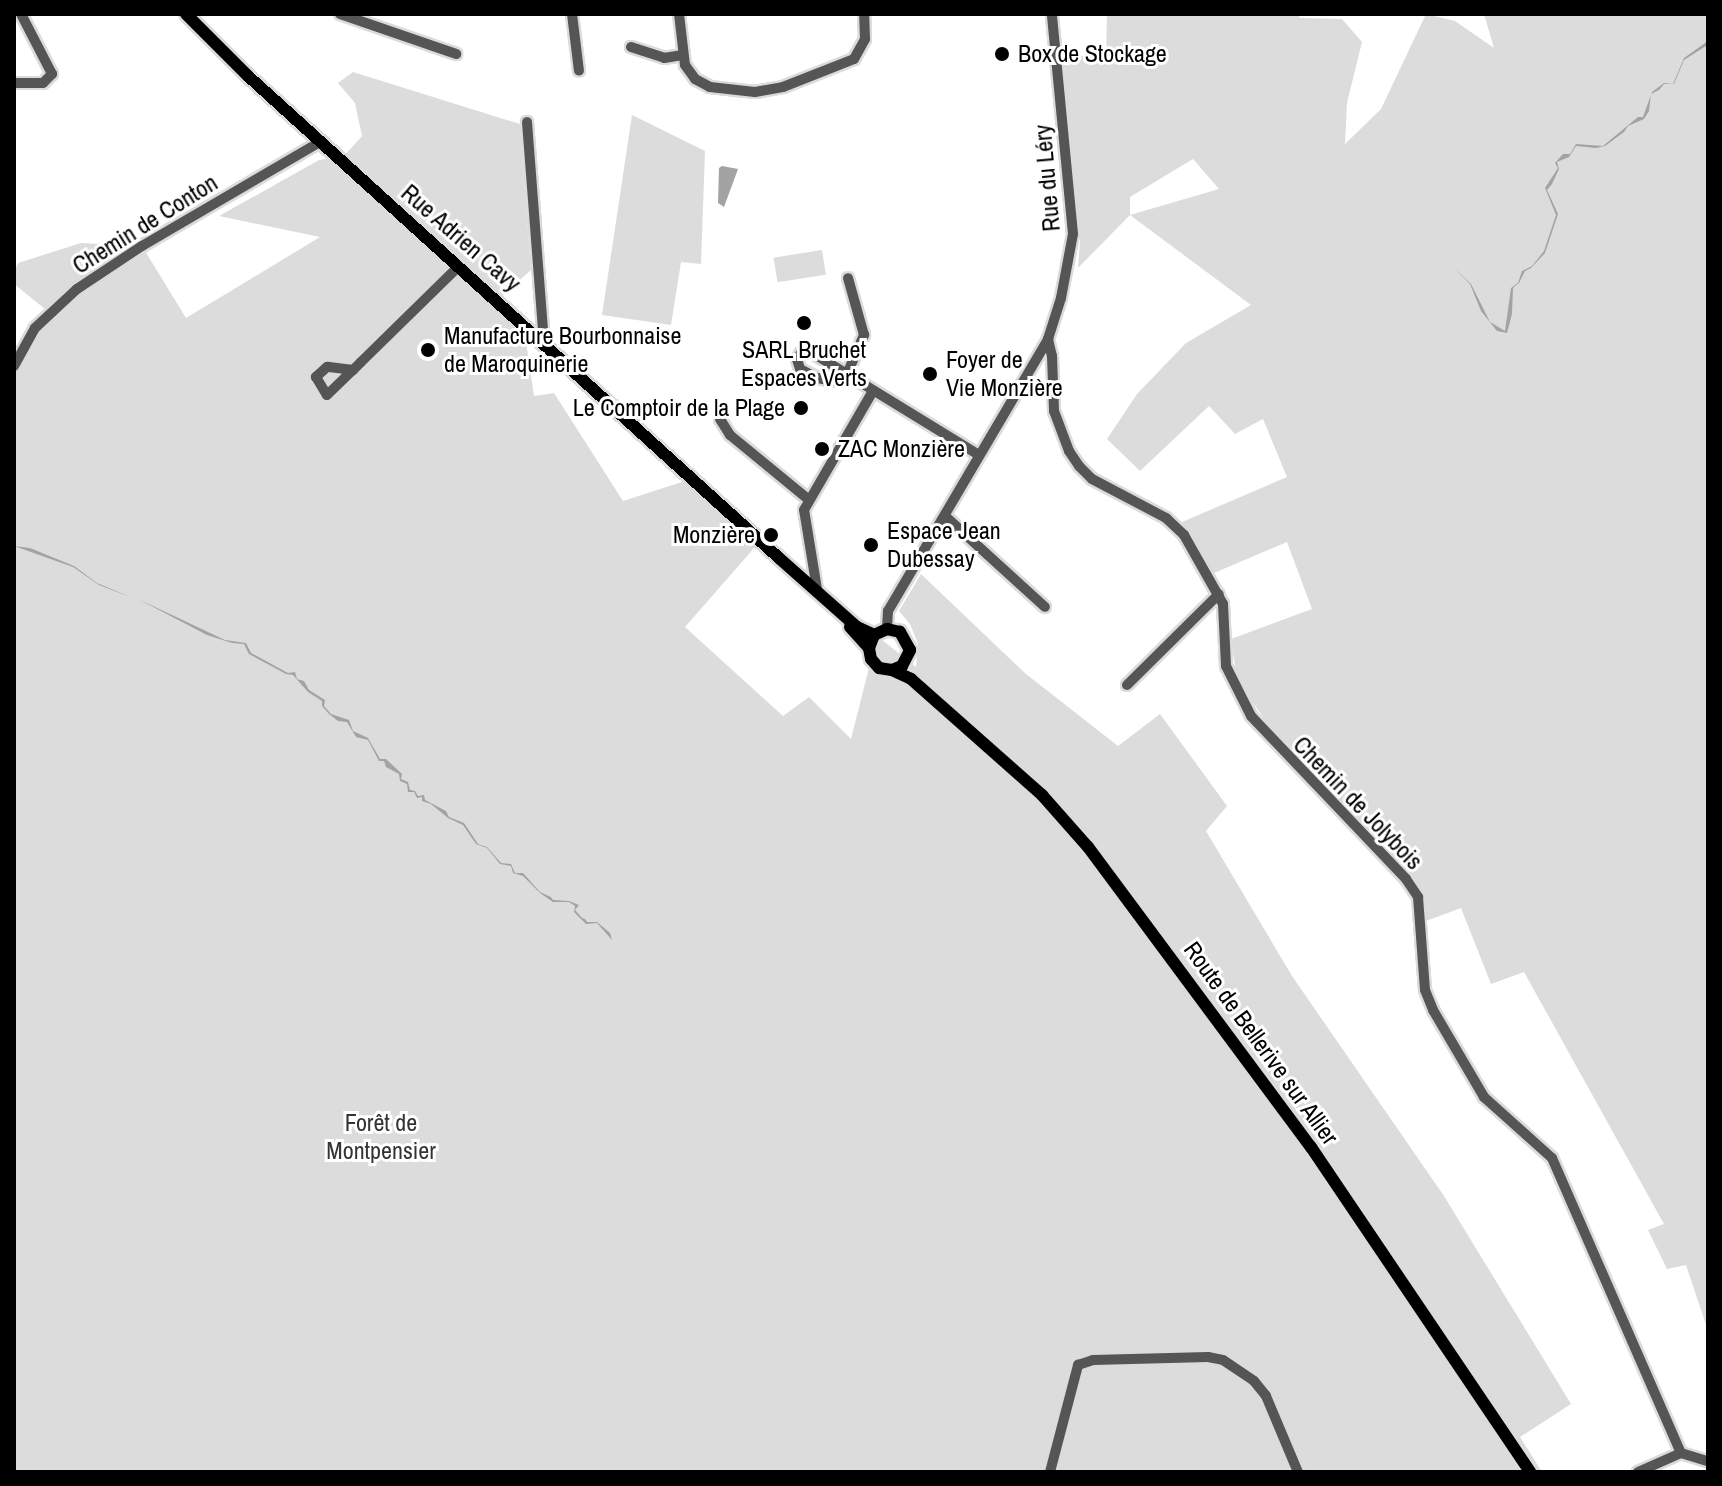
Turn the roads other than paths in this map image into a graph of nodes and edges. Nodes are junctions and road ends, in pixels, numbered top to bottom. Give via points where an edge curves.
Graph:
1 (21, 14) edge
2 (186, 14) edge
3 (340, 14) edge
4 (572, 14) edge
5 (679, 14) edge
6 (864, 14) edge
7 (1052, 14) edge
8 (631, 47) dead end
9 (456, 54) dead end
10 (683, 55) junction
11 (579, 71) dead end
12 (14, 83) edge
13 (527, 122) dead end
14 (320, 142) junction
15 (459, 266) junction
16 (848, 278) dead end
17 (1048, 339) junction
18 (544, 341) junction
19 (14, 366) edge
20 (353, 370) dead end
21 (873, 391) junction
22 (720, 419) dead end
23 (979, 455) junction
24 (808, 499) junction
25 (945, 516) junction
26 (779, 558) junction
27 (812, 565) junction
28 (801, 574) junction
29 (817, 589) junction
30 (1219, 594) junction
31 (1045, 607) dead end
32 (887, 629) junction
33 (874, 635) junction
34 (869, 648) junction
35 (905, 663) junction
36 (892, 670) junction
37 (911, 679) junction
38 (1127, 685) dead end
39 (1681, 1453) junction
40 (1708, 1461) edge
41 (1050, 1472) edge
42 (1298, 1472) edge
43 (1530, 1472) edge
44 (1638, 1472) edge

1 - 12 street via 52,74 43,83
2 - 14 main road, Rue Adrien Cavy
3 - 9 street
4 - 11 street
5 - 10 street
6 - 10 street via 865,39 854,59 770,90 703,85 689,72
7 - 17 street, Rue du Léry via 1073,234
8 - 10 street via 664,58
13 - 18 street
14 - 15 main road, Rue Adrien Cavy
14 - 19 street, Chemin de Conton via 77,289 35,328
15 - 18 main road, Rue Adrien Cavy
15 - 20 street
16 - 21 street via 864,335 847,374
17 - 23 street, Rue du Léry
17 - 30 street, Chemin de Jolybois via 1054,411 1079,466 1092,479 1178,528
18 - 26 main road, Rue Adrien Cavy
21 - 23 street
21 - 24 street
22 - 24 street via 730,435
23 - 25 street, Rue du Léry
24 - 27 street via 804,510
25 - 31 street
25 - 32 street, Rue du Léry via 888,611
26 - 28 main road, Rue Adrien Cavy
26 - 34 main road, Rue Adrien Cavy
27 - 28 street
27 - 29 street
28 - 29 main road, Rue Adrien Cavy
29 - 33 main road, Rue Adrien Cavy via 857,627
30 - 38 street
30 - 39 street, Chemin de Jolybois via 1226,666 1251,716 1418,897 1425,990 1433,1010 1484,1097 1552,1158
32 - 33 main road
32 - 35 main road via 900,632 909,643
33 - 34 main road
34 - 36 main road via 874,664
35 - 36 main road
35 - 37 main road, Route de Bellerive sur Allier
36 - 37 main road, Route de Bellerive sur Allier
37 - 43 main road, Route de Bellerive sur Allier via 1042,795 1088,847 1311,1147
39 - 40 street
39 - 44 street
41 - 42 street via 1078,1365 1093,1360 1208,1357 1242,1371 1260,1388

